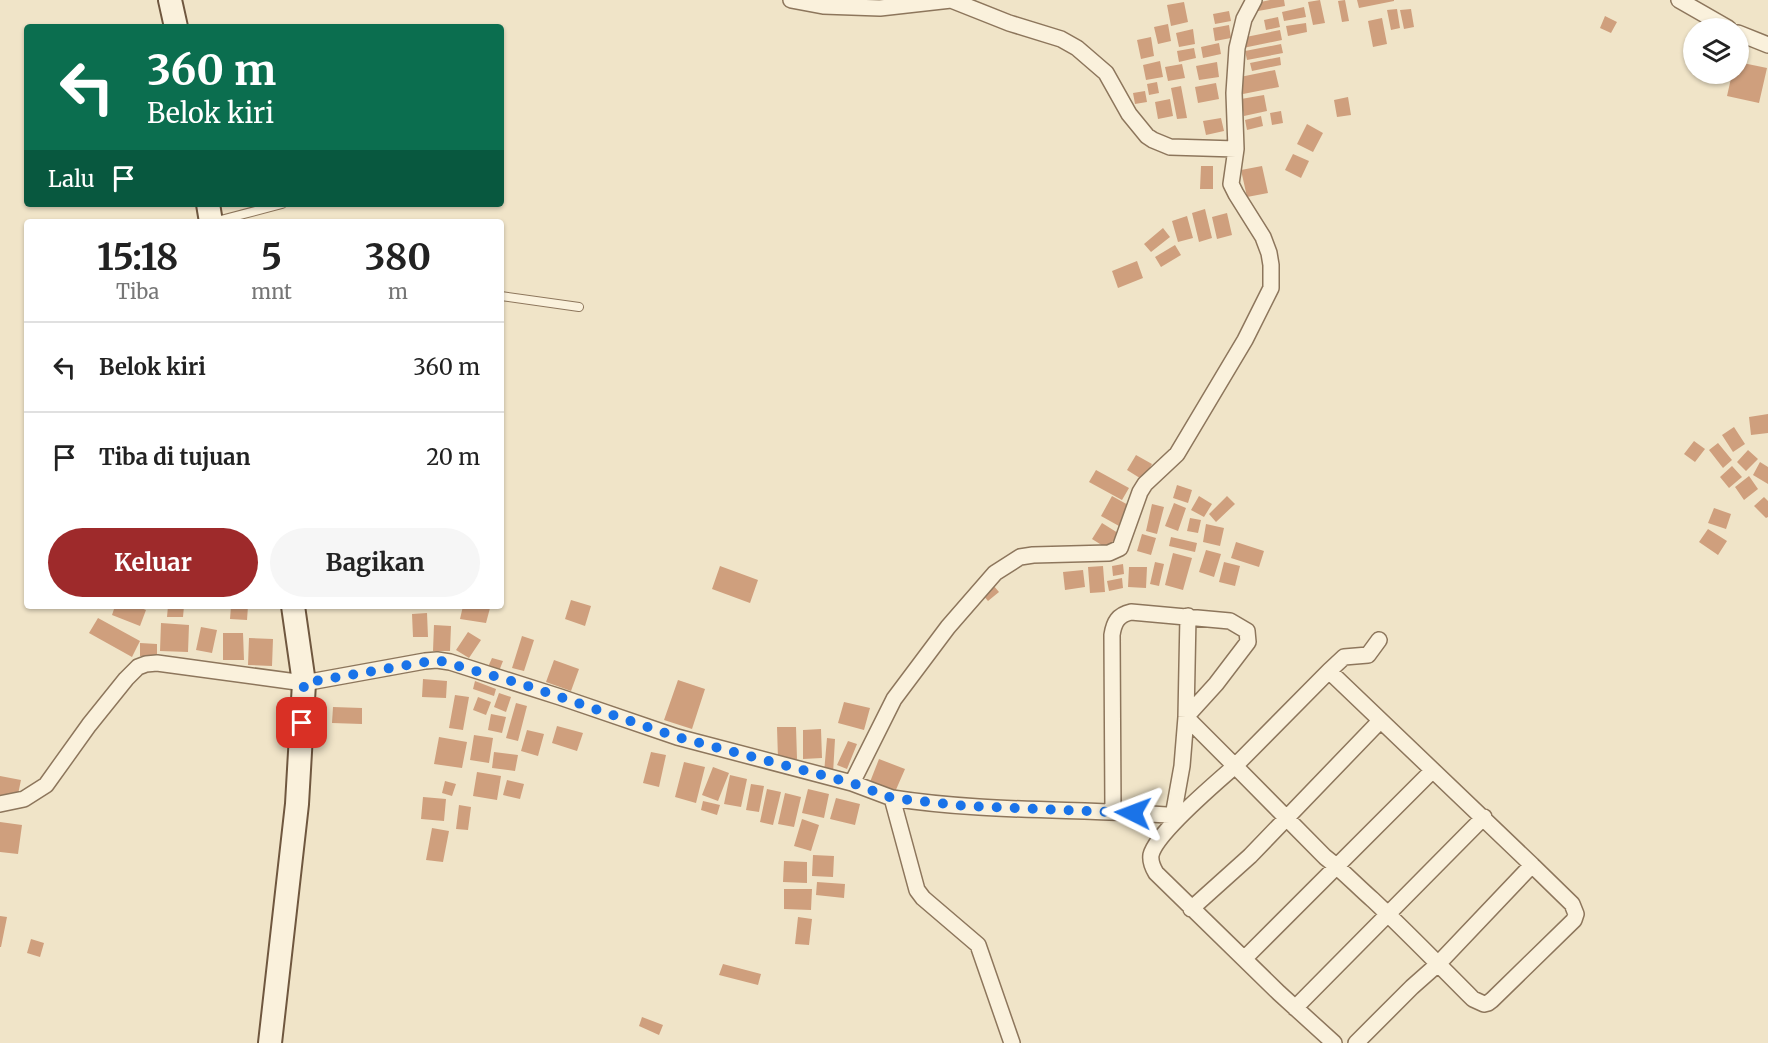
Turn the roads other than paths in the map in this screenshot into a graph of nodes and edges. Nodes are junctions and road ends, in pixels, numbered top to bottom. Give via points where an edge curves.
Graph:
1 (170, 0) edge
2 (791, 0) edge
3 (1254, 0) edge
4 (1679, 0) edge
5 (1710, 18) edge
6 (175, 24) edge
7 (1749, 37) edge
8 (1768, 45) edge
9 (1236, 149) junction
10 (270, 207) edge
11 (223, 219) edge
12 (504, 296) edge
13 (579, 307) dead end
14 (293, 609) edge
15 (1188, 616) junction
16 (1379, 640) dead end
17 (1329, 671) junction
18 (304, 683) junction
19 (1186, 717) junction
20 (1380, 721) junction
21 (1235, 766) junction
22 (1432, 771) junction
23 (852, 783) junction
24 (892, 798) junction
25 (0, 804) edge
26 (1113, 811) junction
27 (1177, 816) junction
28 (1287, 818) junction
29 (1484, 818) junction
30 (1532, 865) junction
31 (1337, 866) junction
32 (1191, 909) junction
33 (1389, 915) junction
34 (1244, 959) junction
35 (1438, 964) junction
36 (1295, 1008) junction
37 (270, 1043) edge
38 (1012, 1043) edge
39 (1334, 1043) edge
40 (1356, 1043) edge

1 - 6 street
2 - 9 street via 823,6 880,8 956,2 1077,48 1106,73 1129,114 1154,140 1170,147
3 - 9 street via 1244,19 1237,48
4 - 5 street
7 - 8 street
9 - 23 street via 1231,184 1266,243 1271,288 1177,454 1140,492 1123,544 1109,553 1020,557 995,573 894,699
10 - 11 lane
12 - 13 lane
14 - 18 street
15 - 19 street
15 - 19 street via 1230,621 1249,636 1216,684
15 - 26 street via 1131,612 1118,618 1114,626
16 - 17 street via 1368,655 1344,657
17 - 20 street
17 - 21 street
18 - 23 street via 437,660 522,684 677,737
18 - 25 street via 157,663 138,667 46,785 24,799
18 - 37 street via 297,804
19 - 21 street
19 - 27 street
20 - 22 street
20 - 28 street
21 - 27 street
21 - 28 street
22 - 29 street
22 - 31 street
23 - 24 street
24 - 26 street via 965,806
24 - 38 street via 917,890 978,945
26 - 27 street
27 - 32 street via 1151,860 1156,873
28 - 31 street
28 - 32 street
29 - 30 street
29 - 33 street
30 - 35 street
30 - 35 street via 1572,904 1574,920 1488,1003 1473,999
31 - 33 street
31 - 34 street
32 - 34 street
33 - 35 street
33 - 36 street
34 - 36 street
35 - 40 street
36 - 39 street

